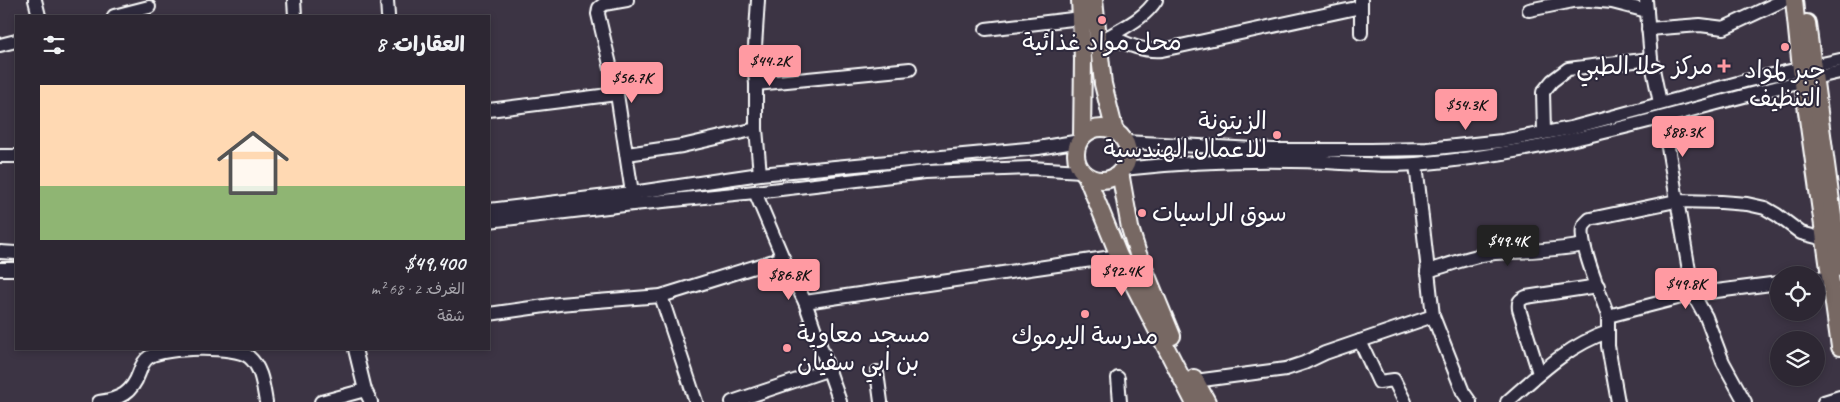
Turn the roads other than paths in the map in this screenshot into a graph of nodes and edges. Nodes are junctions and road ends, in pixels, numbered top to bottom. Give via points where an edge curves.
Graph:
1 (35, 0) edge
2 (294, 0) edge
3 (387, 0) edge
4 (627, 0) edge
5 (758, 0) edge
6 (1080, 0) edge
7 (1094, 0) edge
8 (1156, 0) edge
9 (1589, 0) edge
10 (1784, 0) edge
11 (1794, 0) edge
12 (1803, 0) edge
13 (1361, 4) edge
14 (1646, 6) edge
15 (149, 8) edge
16 (1529, 10) dead end
17 (39, 15) edge
18 (118, 15) edge
19 (295, 15) edge
20 (388, 15) edge
21 (1081, 18) junction
22 (986, 29) dead end
23 (1648, 29) junction
24 (1361, 33) dead end
25 (1104, 39) junction
26 (15, 41) edge
27 (0, 45) edge
28 (1650, 60) junction
29 (1840, 60) edge
30 (910, 69) dead end
31 (1840, 72) edge
32 (1808, 73) junction
33 (756, 84) junction
34 (617, 94) junction
35 (1660, 103) junction
36 (490, 110) edge
37 (1663, 118) junction
38 (756, 129) junction
39 (1544, 132) junction
40 (1120, 137) junction
41 (1081, 139) junction
42 (627, 154) junction
43 (0, 156) edge
44 (15, 156) edge
45 (1416, 164) junction
46 (1121, 171) junction
47 (1084, 173) junction
48 (760, 174) junction
49 (632, 192) junction
50 (755, 192) junction
51 (1676, 202) junction
52 (490, 210) edge
53 (490, 222) edge
54 (1833, 237) edge
55 (1584, 245) junction
56 (0, 252) edge
57 (15, 253) edge
58 (1119, 256) junction
59 (783, 258) junction
60 (0, 269) edge
61 (15, 269) edge
62 (1428, 271) junction
63 (1829, 275) edge
64 (1770, 284) edge
65 (1598, 286) junction
66 (1692, 294) junction
67 (661, 296) junction
68 (805, 302) junction
69 (490, 314) edge
70 (1433, 316) junction
71 (1608, 316) junction
72 (1608, 332) junction
73 (1360, 341) junction
74 (1840, 347) edge
75 (355, 350) edge
76 (827, 370) junction
77 (877, 372) dead end
78 (1539, 373) junction
79 (1118, 378) dead end
80 (1196, 382) junction
81 (365, 390) junction
82 (1840, 397) edge
83 (99, 402) edge
84 (266, 402) edge
85 (321, 402) edge
86 (371, 402) edge
87 (696, 402) edge
88 (732, 402) edge
89 (840, 402) edge
90 (881, 402) edge
91 (1120, 402) edge
92 (1194, 402) edge
93 (1207, 402) edge
94 (1405, 402) edge
95 (1470, 402) edge
96 (1507, 402) edge
97 (1618, 402) edge
98 (1745, 402) edge
99 (1824, 402) edge

1 - 17 street
2 - 19 street
3 - 20 street
4 - 34 street via 604,4 598,14
5 - 33 street via 754,62
6 - 21 main road
7 - 25 main road
8 - 25 street via 1141,18
9 - 14 street
9 - 16 street
10 - 23 street via 1724,28 1700,25
11 - 32 main road
12 - 32 main road
13 - 24 street
13 - 25 street via 1162,50
14 - 23 street
15 - 18 street
21 - 22 street
21 - 41 main road
23 - 28 street
25 - 40 main road via 1103,84
26 - 27 street
28 - 35 street
28 - 39 street via 1563,72 1543,92
29 - 32 street
30 - 33 street
31 - 32 street
32 - 35 street
32 - 37 street
32 - 54 main road
33 - 38 street
34 - 36 street
34 - 42 street
35 - 39 street via 1571,128
37 - 45 street via 1549,144
37 - 51 street
38 - 42 street via 682,146
38 - 48 street
39 - 40 street via 1502,141 1427,149 1273,150
40 - 41 main road via 1101,128
40 - 46 main road via 1127,150
41 - 47 main road via 1076,154
41 - 48 street via 1038,148
42 - 49 street
43 - 44 street
45 - 46 street via 1291,161 1168,165
45 - 62 street
46 - 47 main road via 1114,177 1100,180
46 - 80 main road via 1130,228 1138,254 1165,323
47 - 50 street via 1030,168 925,172
47 - 58 main road
48 - 49 street
49 - 52 street
50 - 53 street
50 - 59 street
51 - 54 street via 1721,202 1765,208 1801,233
51 - 55 street via 1590,219 1582,230
51 - 66 street
54 - 63 main road
55 - 62 street via 1475,256
55 - 65 street
56 - 57 street
58 - 68 street
58 - 92 main road
59 - 67 street
59 - 68 street
60 - 61 street
62 - 70 street
63 - 74 main road
64 - 66 street
65 - 71 street
65 - 78 street via 1520,299 1519,309
66 - 71 street
66 - 98 street
67 - 69 street via 559,304
67 - 87 street
68 - 76 street
70 - 73 street
70 - 95 street via 1462,392
71 - 72 street
72 - 78 street via 1564,354
72 - 97 street
73 - 80 street via 1286,369
73 - 94 street via 1379,382 1394,380
75 - 81 street
76 - 88 street
76 - 89 street
77 - 90 street
78 - 96 street
79 - 91 street
80 - 93 main road
81 - 85 street
81 - 86 street
82 - 99 street
83 - 84 street via 114,400 134,386 147,358 157,353 229,350 240,351 256,363

